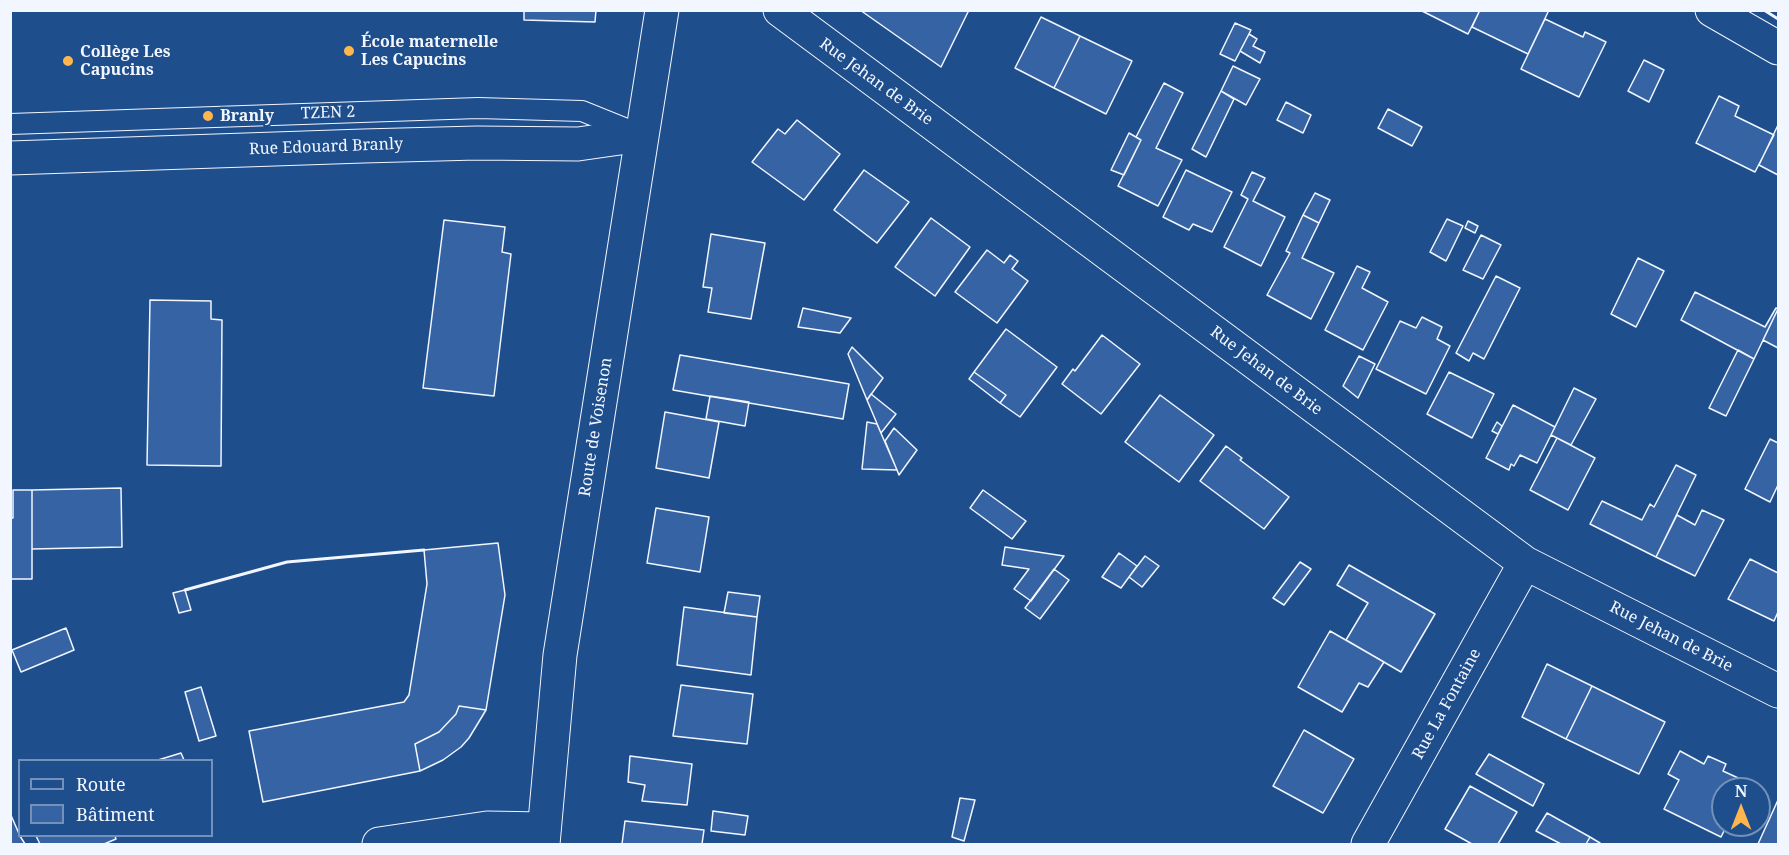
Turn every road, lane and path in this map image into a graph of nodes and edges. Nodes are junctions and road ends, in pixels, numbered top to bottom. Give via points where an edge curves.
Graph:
1 (662, 10) edge
2 (780, 10) edge
3 (1712, 10) edge
4 (1779, 48) edge
5 (10, 124) edge
6 (641, 135) junction
7 (10, 158) edge
8 (1525, 563) junction
9 (1779, 691) edge
10 (543, 837) edge
11 (380, 844) edge
12 (1368, 844) edge

1 - 6 street, Route de Voisenon
2 - 8 street, Rue Jehan de Brie
3 - 4 street
5 - 6 lane, TZEN 2 via 478,108 582,111
6 - 7 street, Rue Edouard Branly via 578,144 408,145
6 - 10 street, Route de Voisenon via 560,655
8 - 9 street, Rue Jehan de Brie
8 - 12 street, Rue La Fontaine
10 - 11 street via 487,828

